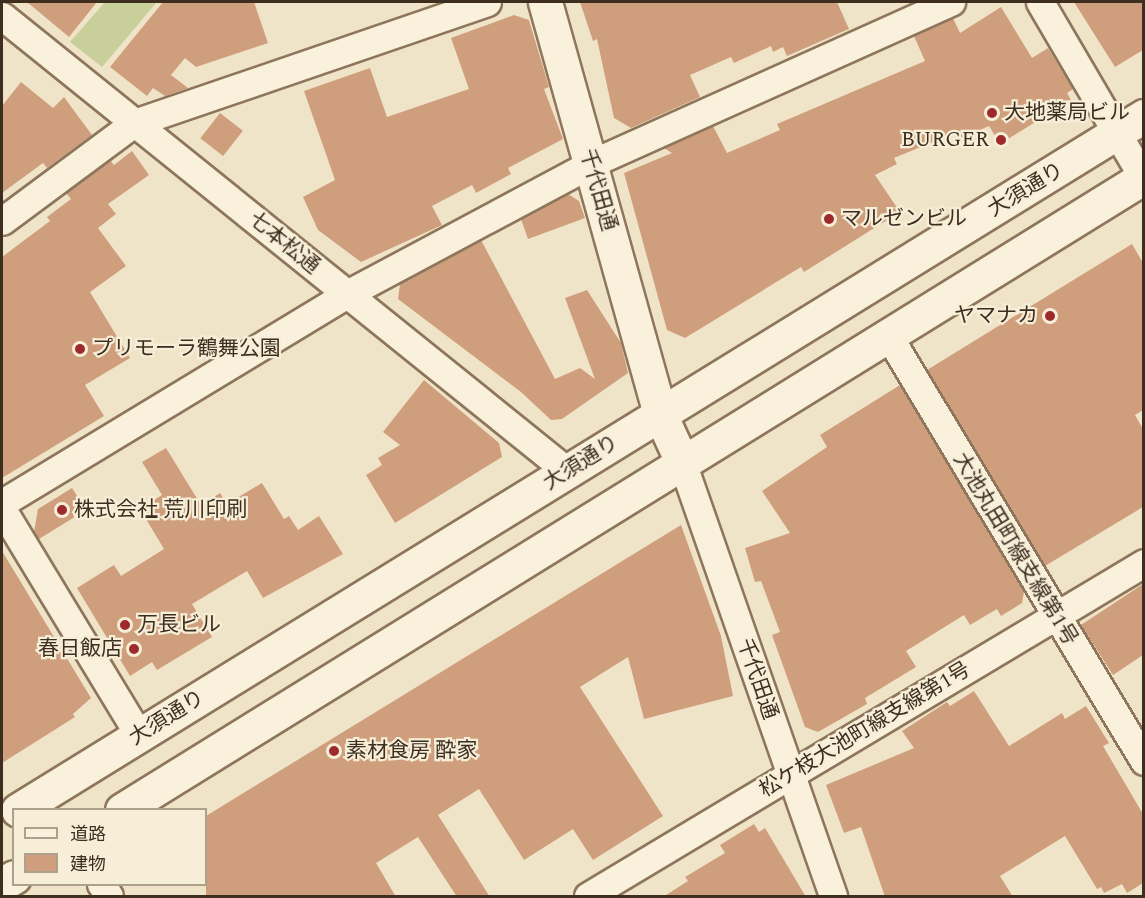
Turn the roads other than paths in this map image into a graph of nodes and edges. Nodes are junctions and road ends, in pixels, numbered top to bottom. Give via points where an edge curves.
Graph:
1 (487, 2) edge
2 (545, 2) edge
3 (951, 2) edge
4 (1040, 2) edge
5 (2, 16) edge
6 (134, 123) junction
7 (1130, 124) edge
8 (590, 164) junction
9 (1143, 178) edge
10 (2, 221) edge
11 (347, 294) junction
12 (888, 335) junction
13 (660, 414) junction
14 (682, 462) junction
15 (567, 471) junction
16 (2, 503) edge
17 (2, 509) edge
18 (1143, 563) edge
19 (1055, 618) junction
20 (139, 735) junction
21 (1143, 761) edge
22 (789, 774) junction
23 (21, 808) edge
24 (125, 808) edge
25 (588, 897) edge
26 (832, 897) edge

1 - 6 street
2 - 8 street, 千代田通
3 - 8 street
4 - 7 street
5 - 6 street, 七本松通
6 - 10 street
6 - 11 street, 七本松通
7 - 9 street
7 - 13 street, 大須通り
8 - 11 street
8 - 13 street, 千代田通
9 - 12 street
11 - 15 street, 七本松通
11 - 16 street
12 - 14 street
12 - 19 street, 大池丸田町線支線第1号
13 - 14 street, 千代田通
13 - 15 street, 大須通り
14 - 22 street, 千代田通
14 - 24 street
15 - 20 street, 大須通り
17 - 20 street
18 - 19 street, 松ケ枝大池町線支線第1号
19 - 21 street, 大池丸田町線支線第1号
19 - 22 street, 松ケ枝大池町線支線第1号
20 - 23 street, 大須通り
22 - 25 street, 松ケ枝大池町線支線第1号
22 - 26 street, 千代田通

